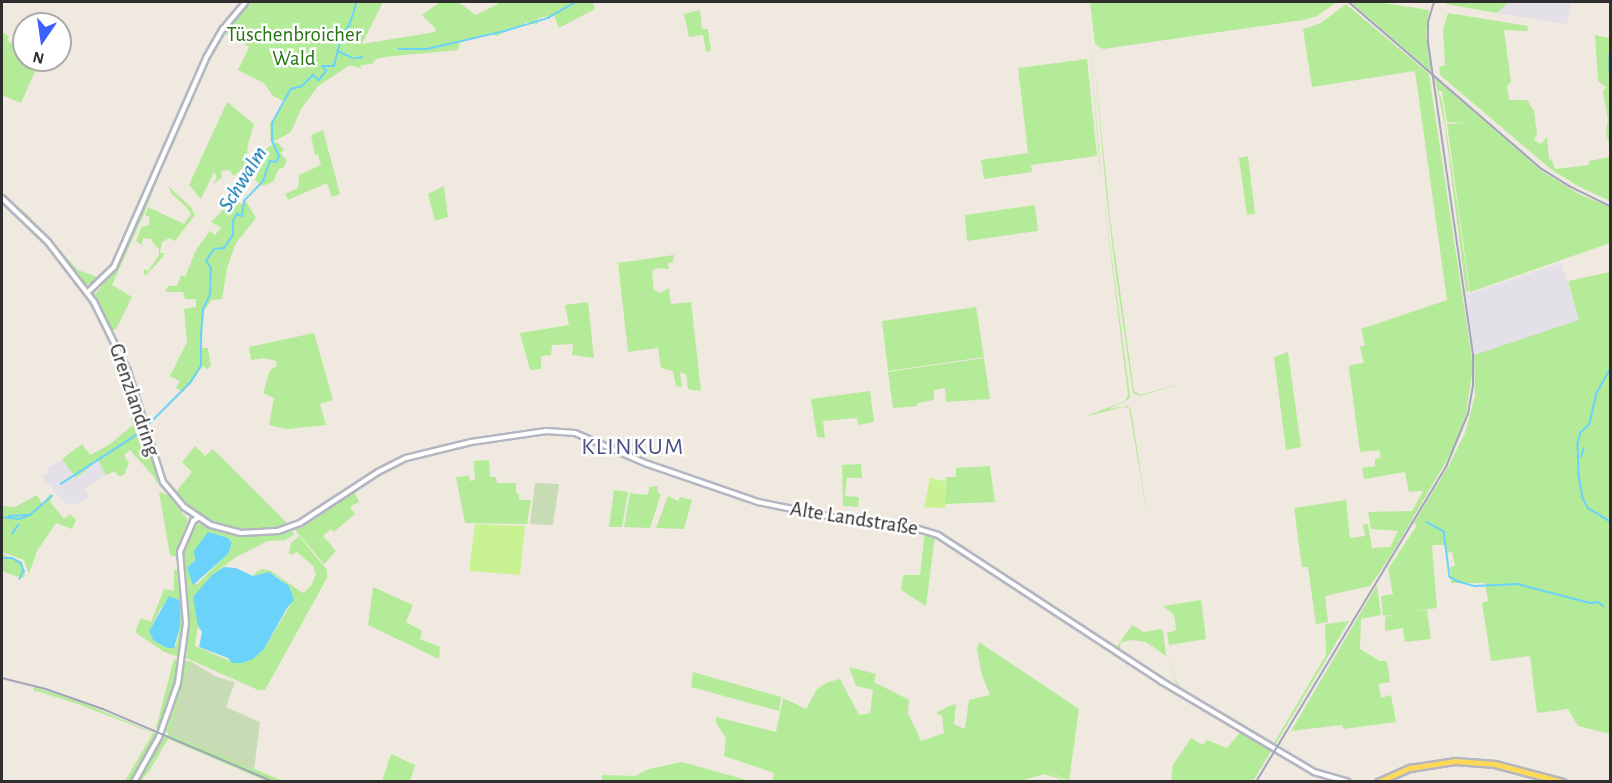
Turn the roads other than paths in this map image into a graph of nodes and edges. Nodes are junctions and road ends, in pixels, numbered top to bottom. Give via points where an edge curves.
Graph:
1 (246, 2) edge
2 (2, 198) edge
3 (87, 291) junction
4 (184, 507) junction
5 (198, 518) junction
6 (191, 523) junction
7 (188, 530) junction
8 (134, 782) edge
9 (1348, 782) edge
10 (1378, 782) edge
11 (1563, 782) edge

1 - 3 main road via 222,29 206,58 120,255 104,280
2 - 3 main road, Grenzlandring via 48,243
3 - 4 main road, Grenzlandring via 129,371 159,472
4 - 5 main road, Grenzlandring
4 - 6 main road
5 - 6 main road
5 - 7 main road
5 - 9 main road, Alte Landstraße via 234,532 269,533 300,523 394,463 410,457 471,442 559,431 582,436 645,463 758,502 847,520 922,529 947,540 1128,660 1314,772
6 - 7 main road
7 - 8 main road via 180,556 186,613 178,682 159,737
10 - 11 main road via 1415,766 1455,761 1495,764

